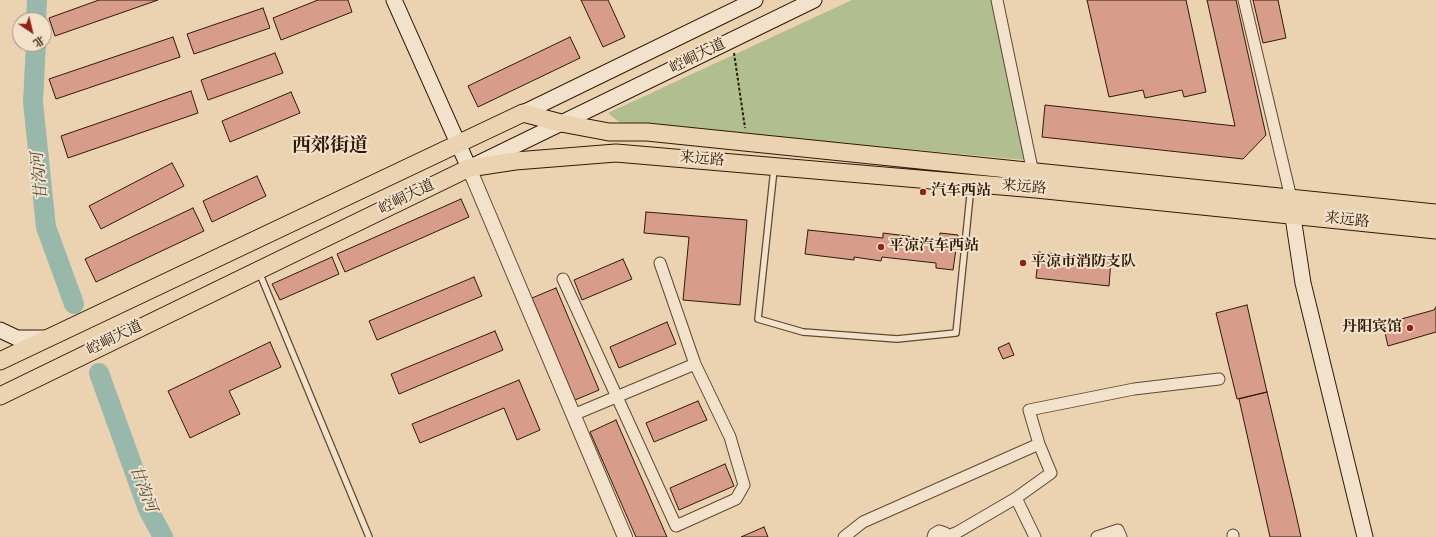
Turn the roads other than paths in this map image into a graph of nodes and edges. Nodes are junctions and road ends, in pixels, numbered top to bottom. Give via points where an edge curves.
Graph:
1 (394, 0) edge
2 (755, 0) edge
3 (814, 0) edge
4 (997, 0) edge
5 (1244, 0) edge
6 (523, 113) junction
7 (561, 123) junction
8 (459, 144) junction
9 (775, 166) junction
10 (469, 168) junction
11 (1033, 172) junction
12 (971, 184) junction
13 (1036, 189) junction
14 (1291, 198) junction
15 (1436, 213) edge
16 (1292, 215) junction
17 (1436, 230) edge
18 (660, 263) dead end
19 (258, 270) junction
20 (563, 279) dead end
21 (0, 330) edge
22 (49, 338) junction
23 (0, 361) edge
24 (695, 364) junction
25 (1219, 379) dead end
26 (0, 396) edge
27 (617, 397) junction
28 (573, 415) junction
29 (1039, 444) junction
30 (1016, 498) junction
31 (947, 536) edge
32 (369, 537) edge
33 (625, 537) edge
34 (844, 537) edge
35 (933, 537) edge
36 (1035, 537) edge
37 (1097, 537) edge
38 (1121, 537) edge
39 (1365, 537) edge

1 - 8 main road
2 - 6 main road, 崆峒大道
3 - 7 main road, 崆峒大道
4 - 11 street
5 - 14 street
6 - 7 main road, 来远路
6 - 8 main road, 崆峒大道
7 - 10 main road, 崆峒大道
7 - 11 main road, 来远路 via 609,132 647,132
8 - 10 main road
8 - 22 main road, 崆峒大道
9 - 10 main road, 来远路 via 616,153 515,161
9 - 12 main road, 来远路
9 - 12 lane via 758,319 803,332 897,339 956,333
10 - 19 main road, 崆峒大道
10 - 28 street
11 - 13 street
11 - 14 main road, 来远路
12 - 13 main road, 来远路
13 - 16 main road, 来远路
14 - 15 main road, 来远路
14 - 16 main road
16 - 17 main road, 来远路
16 - 39 main road via 1303,283
18 - 24 street
19 - 26 main road, 崆峒大道
19 - 32 lane
20 - 27 street
21 - 22 main road via 17,338
22 - 23 main road, 崆峒大道
24 - 27 street
24 - 27 street via 730,437 744,485 736,499 676,526
25 - 29 street via 1134,389 1029,410
27 - 28 street
28 - 33 street
29 - 30 street via 1051,473
29 - 34 street via 863,522
30 - 31 street
30 - 36 street
31 - 35 street via 940,531
37 - 38 street via 1118,530

